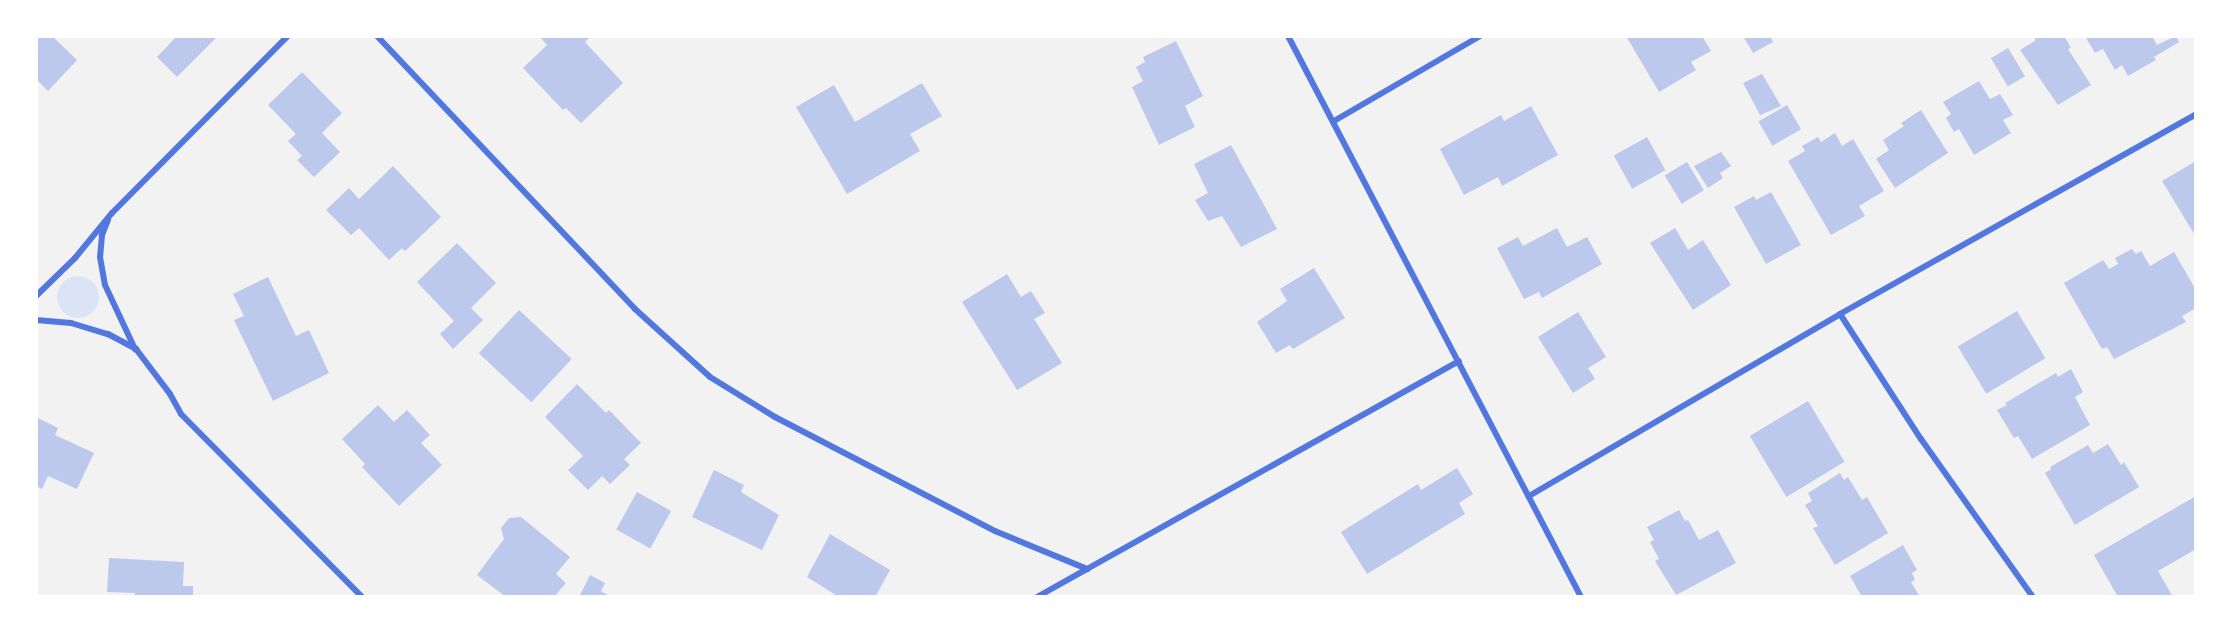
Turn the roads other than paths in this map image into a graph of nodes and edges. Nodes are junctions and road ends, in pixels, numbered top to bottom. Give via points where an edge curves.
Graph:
1 (288, 36) edge
2 (377, 36) edge
3 (1288, 36) edge
4 (1480, 36) edge
5 (2196, 114) edge
6 (1334, 121) junction
7 (112, 213) junction
8 (36, 296) edge
9 (1840, 314) junction
10 (36, 320) edge
11 (136, 349) junction
12 (1459, 361) junction
13 (1529, 496) junction
14 (1088, 569) junction
15 (362, 597) edge
16 (1037, 597) edge
17 (1581, 597) edge
18 (2033, 597) edge

1 - 7 street
2 - 14 street via 635,309 710,377 775,417 995,531
3 - 6 street
4 - 6 street
5 - 9 street
6 - 12 street
7 - 8 street via 75,258
7 - 11 street via 102,235 100,257 105,285
9 - 13 street
9 - 18 street via 1921,439
10 - 11 street via 71,323 108,334
11 - 15 street via 181,414
12 - 13 street
12 - 14 street
13 - 17 street
14 - 16 street

